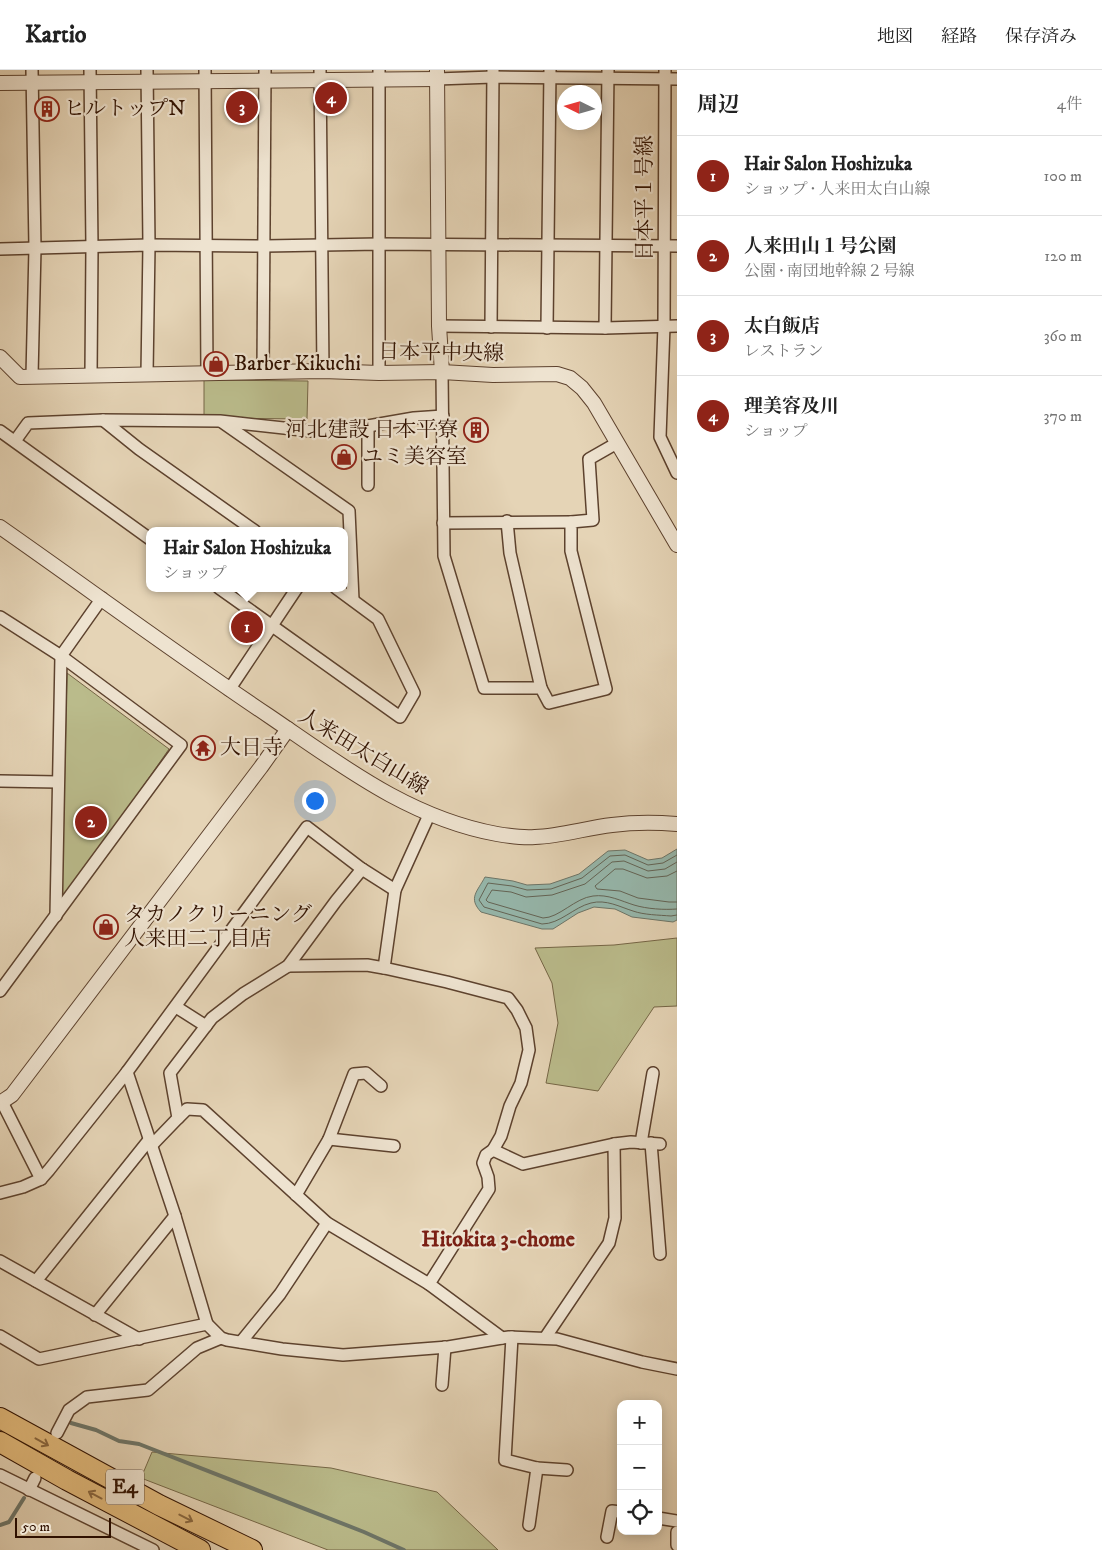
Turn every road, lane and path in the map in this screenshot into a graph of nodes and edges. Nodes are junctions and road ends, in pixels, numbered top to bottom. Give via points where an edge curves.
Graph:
1 (493, 73) edge
2 (437, 74) edge
3 (550, 74) edge
4 (608, 74) edge
5 (664, 74) edge
6 (205, 75) edge
7 (265, 75) edge
8 (320, 75) edge
9 (379, 75) edge
10 (32, 76) edge
11 (90, 76) edge
12 (147, 76) edge
13 (677, 79) edge
14 (0, 83) edge
15 (323, 244) junction
16 (378, 244) junction
17 (438, 244) junction
18 (149, 245) junction
19 (205, 245) junction
20 (492, 245) junction
21 (548, 245) junction
22 (265, 246) junction
23 (606, 246) junction
24 (664, 246) junction
25 (677, 246) edge
26 (92, 247) junction
27 (35, 248) junction
28 (0, 249) edge
29 (439, 326) junction
30 (664, 326) junction
31 (677, 326) edge
32 (491, 327) junction
33 (547, 328) junction
34 (605, 328) junction
35 (0, 357) edge
36 (323, 371) junction
37 (442, 372) junction
38 (264, 373) junction
39 (379, 373) junction
40 (148, 374) junction
41 (207, 374) junction
42 (91, 375) junction
43 (32, 376) junction
44 (443, 416) junction
45 (103, 420) junction
46 (220, 421) junction
47 (368, 426) junction
48 (0, 431) edge
49 (15, 442) junction
50 (617, 444) junction
51 (677, 473) edge
52 (368, 485) dead end
53 (507, 521) junction
54 (571, 522) junction
55 (443, 523) junction
56 (0, 527) edge
57 (249, 527) edge
58 (146, 536) edge
59 (677, 545) edge
60 (225, 592) edge
61 (294, 592) edge
62 (342, 592) edge
63 (102, 598) junction
64 (353, 600) junction
65 (0, 617) edge
66 (272, 626) junction
67 (61, 656) junction
68 (541, 688) junction
69 (229, 690) junction
70 (288, 729) junction
71 (0, 781) edge
72 (58, 782) junction
73 (429, 815) junction
74 (677, 824) edge
75 (362, 869) junction
76 (395, 890) junction
77 (56, 916) junction
78 (288, 966) junction
79 (384, 968) junction
80 (0, 991) edge
81 (176, 1007) junction
82 (206, 1026) junction
83 (127, 1072) junction
84 (653, 1073) dead end
85 (381, 1086) dead end
86 (1, 1102) edge
87 (178, 1118) junction
88 (329, 1139) junction
89 (150, 1143) junction
90 (651, 1143) junction
91 (614, 1144) junction
92 (394, 1146) dead end
93 (493, 1150) junction
94 (41, 1180) junction
95 (0, 1193) edge
96 (296, 1195) junction
97 (176, 1216) junction
98 (327, 1223) junction
99 (660, 1254) dead end
100 (0, 1261) edge
101 (36, 1281) junction
102 (430, 1284) junction
103 (95, 1315) junction
104 (207, 1324) junction
105 (0, 1336) edge
106 (507, 1337) junction
107 (221, 1338) junction
108 (545, 1338) junction
109 (140, 1339) junction
110 (242, 1342) junction
111 (445, 1347) junction
112 (677, 1369) edge
113 (442, 1385) dead end
114 (0, 1418) edge
115 (57, 1434) dead end
116 (0, 1442) edge
117 (536, 1468) junction
118 (567, 1470) dead end
119 (0, 1475) edge
120 (35, 1478) dead end
121 (29, 1490) junction
122 (617, 1512) edge
123 (662, 1519) edge
124 (677, 1521) edge
125 (529, 1525) dead end
126 (677, 1532) edge
127 (607, 1537) dead end
128 (677, 1545) edge
129 (153, 1550) edge
130 (200, 1550) edge
131 (252, 1550) edge

1 - 2 street
1 - 3 street
1 - 20 street
2 - 9 street
2 - 17 street
3 - 4 street
3 - 21 street
4 - 5 street
4 - 23 street
5 - 13 street
5 - 24 street, 日本平１号線
6 - 7 street
6 - 12 street
6 - 19 street
7 - 8 street
7 - 22 street
8 - 9 street
8 - 15 street
9 - 16 street
10 - 11 street
10 - 14 street
10 - 27 street
11 - 12 street
11 - 26 street
12 - 18 street
15 - 16 street
15 - 22 street
15 - 36 street
16 - 17 street
16 - 39 street
17 - 20 street
17 - 29 street
18 - 19 street
18 - 26 street
18 - 40 street
19 - 22 street
19 - 41 street
20 - 21 street
20 - 32 street
21 - 23 street
21 - 33 street
22 - 38 street
23 - 24 street
23 - 34 street
24 - 25 street
24 - 30 street, 日本平１号線
26 - 27 street
26 - 42 street
27 - 28 street
27 - 43 street
29 - 32 street
29 - 37 street
30 - 31 street
30 - 34 street
30 - 51 street, 日本平１号線 via 660,437
32 - 33 street
33 - 34 street
35 - 43 street, 日本平中央線 via 20,377
36 - 38 street, 日本平中央線
36 - 39 street, 日本平中央線
37 - 39 street, 日本平中央線
37 - 44 street
37 - 50 street, 日本平中央線 via 557,374 570,378 594,403
38 - 41 street, 日本平中央線
40 - 41 street, 日本平中央線
40 - 42 street, 日本平中央線
42 - 43 street, 日本平中央線
44 - 47 street
44 - 55 street
45 - 46 street
45 - 49 street via 28,423
45 - 57 street
46 - 47 street via 311,431
46 - 64 street via 349,511
47 - 52 street
48 - 49 street
49 - 58 street
50 - 54 street via 589,459 593,520
50 - 59 street, 日本平中央線
53 - 54 street
53 - 55 street
53 - 68 street via 510,553
54 - 68 street via 571,551 606,689 549,703
55 - 68 street via 444,556 484,688
56 - 63 street, 人来田太白山線
60 - 66 street
61 - 66 street
62 - 64 street
63 - 67 street
63 - 69 street, 人来田太白山線
64 - 66 street via 378,619 414,694 400,717
65 - 67 street
66 - 69 street
67 - 72 street
67 - 77 street via 181,745
69 - 70 street, 人来田太白山線
70 - 73 street, 人来田太白山線 via 389,795
70 - 86 street via 12,1095
71 - 72 street
72 - 77 street
73 - 74 street via 498,834 535,837 611,825
73 - 76 street, 人来田太白山線
75 - 76 street
75 - 78 street
75 - 81 street via 307,827
76 - 79 street, 人来田太白山線
77 - 80 street
78 - 79 street via 368,965
78 - 82 street via 243,994
79 - 93 street via 508,998 518,1010 526,1028 529,1050 521,1083
81 - 82 street
81 - 83 street
82 - 87 street via 170,1073
83 - 89 street
83 - 94 street
84 - 90 street
85 - 88 street via 366,1073 354,1074
86 - 94 street
87 - 89 street
87 - 96 street via 187,1109 203,1110
88 - 92 street
88 - 96 street
89 - 97 street
89 - 101 street
90 - 91 street
90 - 99 street
91 - 93 street via 523,1164
91 - 108 street via 614,1218 609,1242
93 - 102 street via 483,1163 489,1189
94 - 95 street
96 - 98 street
97 - 103 street
97 - 104 street
98 - 102 street
98 - 110 street via 280,1294
100 - 101 street
101 - 103 street
102 - 106 street
103 - 109 street
104 - 107 street
104 - 109 street
105 - 109 street via 39,1359
106 - 108 street
106 - 111 street
106 - 117 street via 506,1460
107 - 110 street
107 - 115 street via 197,1348 148,1390 88,1397 69,1410
108 - 112 street
110 - 111 street via 343,1355
111 - 113 street
114 -> 131 highway, E4 via 159,1505
130 -> 116 highway, E4
117 - 118 street
117 - 125 street
119 - 121 street
120 - 121 street
121 - 129 street
122 - 127 street via 612,1511
123 - 124 street
126 - 128 street

